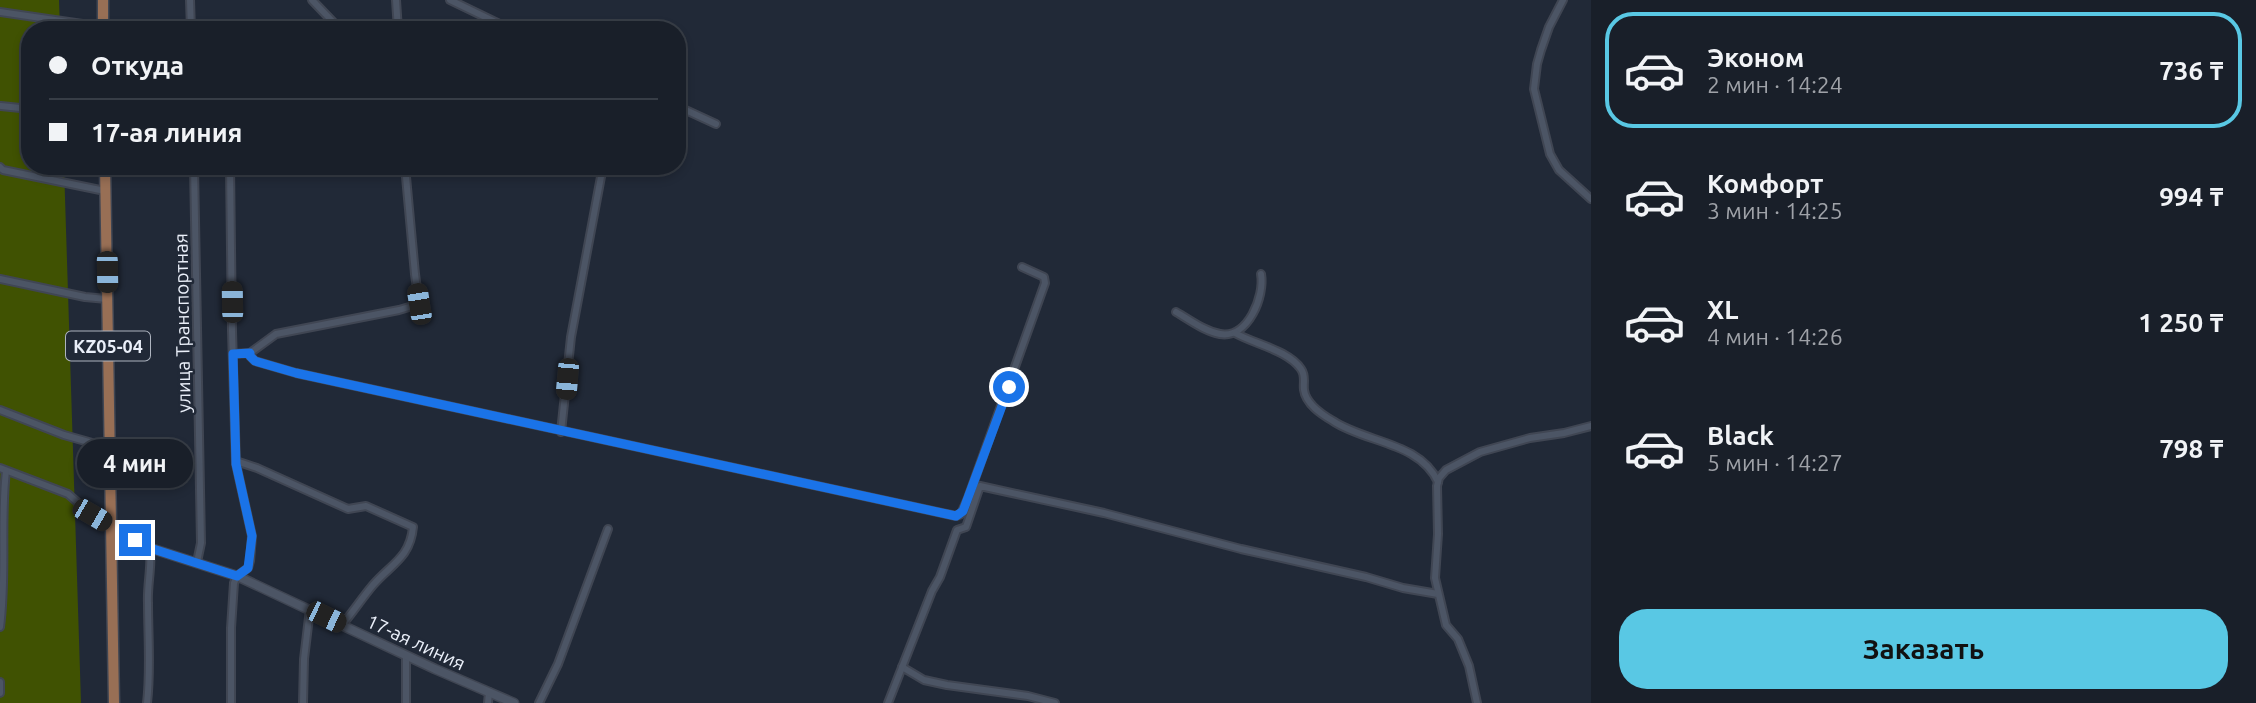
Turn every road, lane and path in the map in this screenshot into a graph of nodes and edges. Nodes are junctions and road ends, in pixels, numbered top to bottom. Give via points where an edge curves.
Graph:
1 (103, 0) edge
2 (190, 0) edge
3 (312, 0) edge
4 (396, 0) edge
5 (450, 0) edge
6 (1563, 0) edge
7 (0, 12) edge
8 (55, 21) edge
9 (103, 21) edge
10 (191, 21) edge
11 (332, 21) edge
12 (397, 21) edge
13 (493, 21) edge
14 (1, 106) edge
15 (21, 108) edge
16 (686, 110) edge
17 (716, 124) dead end
18 (0, 167) edge
19 (21, 174) edge
20 (23, 175) edge
21 (105, 175) edge
22 (194, 175) edge
23 (230, 175) edge
24 (406, 175) edge
25 (601, 175) edge
26 (105, 191) junction
27 (1591, 199) edge
28 (1022, 267) dead end
29 (1261, 274) dead end
30 (0, 279) edge
31 (107, 299) junction
32 (1176, 312) dead end
33 (1235, 333) junction
34 (250, 353) junction
35 (233, 354) junction
36 (0, 410) edge
37 (1591, 426) edge
38 (561, 432) junction
39 (110, 448) junction
40 (236, 461) junction
41 (3, 469) edge
42 (1438, 482) junction
43 (112, 526) junction
44 (608, 529) dead end
45 (150, 548) junction
46 (197, 562) junction
47 (237, 576) junction
48 (1438, 594) junction
49 (310, 610) junction
50 (342, 625) junction
51 (0, 627) edge
52 (406, 656) junction
53 (902, 667) junction
54 (0, 682) edge
55 (489, 692) junction
56 (0, 693) edge
57 (114, 703) edge
58 (147, 703) edge
59 (231, 703) edge
60 (303, 703) edge
61 (406, 703) edge
62 (488, 703) edge
63 (514, 703) edge
64 (539, 703) edge
65 (888, 703) edge
66 (1055, 703) edge
67 (1477, 703) edge

1 - 9 main road
2 - 10 street
3 - 11 street
4 - 12 street
5 - 13 street
6 - 27 street via 1541,50 1534,89 1550,154 1559,170
7 - 8 street
14 - 15 street
16 - 17 street
18 - 19 street
20 - 26 street
21 - 26 main road, KZ05-04
22 - 46 street, улица Транспортная via 201,543
23 - 35 street
24 - 34 street via 419,304 276,334
25 - 38 street via 574,320
26 - 31 main road, KZ05-04
28 - 38 street via 1044,277 1045,283 968,498 956,516
29 - 33 street via 1259,302
30 - 31 street
31 - 39 main road, KZ05-04
32 - 33 street via 1219,334
33 - 42 street via 1267,346 1301,369 1307,398 1334,423 1407,453 1426,464
34 - 35 street
34 - 38 street via 255,361 296,373
35 - 40 street
36 - 39 street
37 - 42 street via 1480,452 1446,470
39 - 43 main road, KZ05-04
40 - 47 street via 252,536 248,568
40 - 50 street via 348,509 366,506 413,527 403,556 374,583
41 - 43 street via 68,494
41 - 51 street
42 - 48 street
43 - 45 street, 17-ая линия
43 - 57 main road, KZ05-04
44 - 64 street
45 - 46 street, 17-ая линия
45 - 58 street
46 - 47 street, 17-ая линия
47 - 49 street, 17-ая линия
47 - 59 street via 231,628
48 - 53 street via 980,486 965,527 957,530
48 - 67 street via 1446,625 1458,639 1469,666
49 - 50 street, 17-ая линия
49 - 60 street
50 - 52 street, 17-ая линия
52 - 55 street, 17-ая линия
52 - 61 street
53 - 65 street
53 - 66 street via 935,683
54 - 56 street
55 - 62 street
55 - 63 street, 17-ая линия

